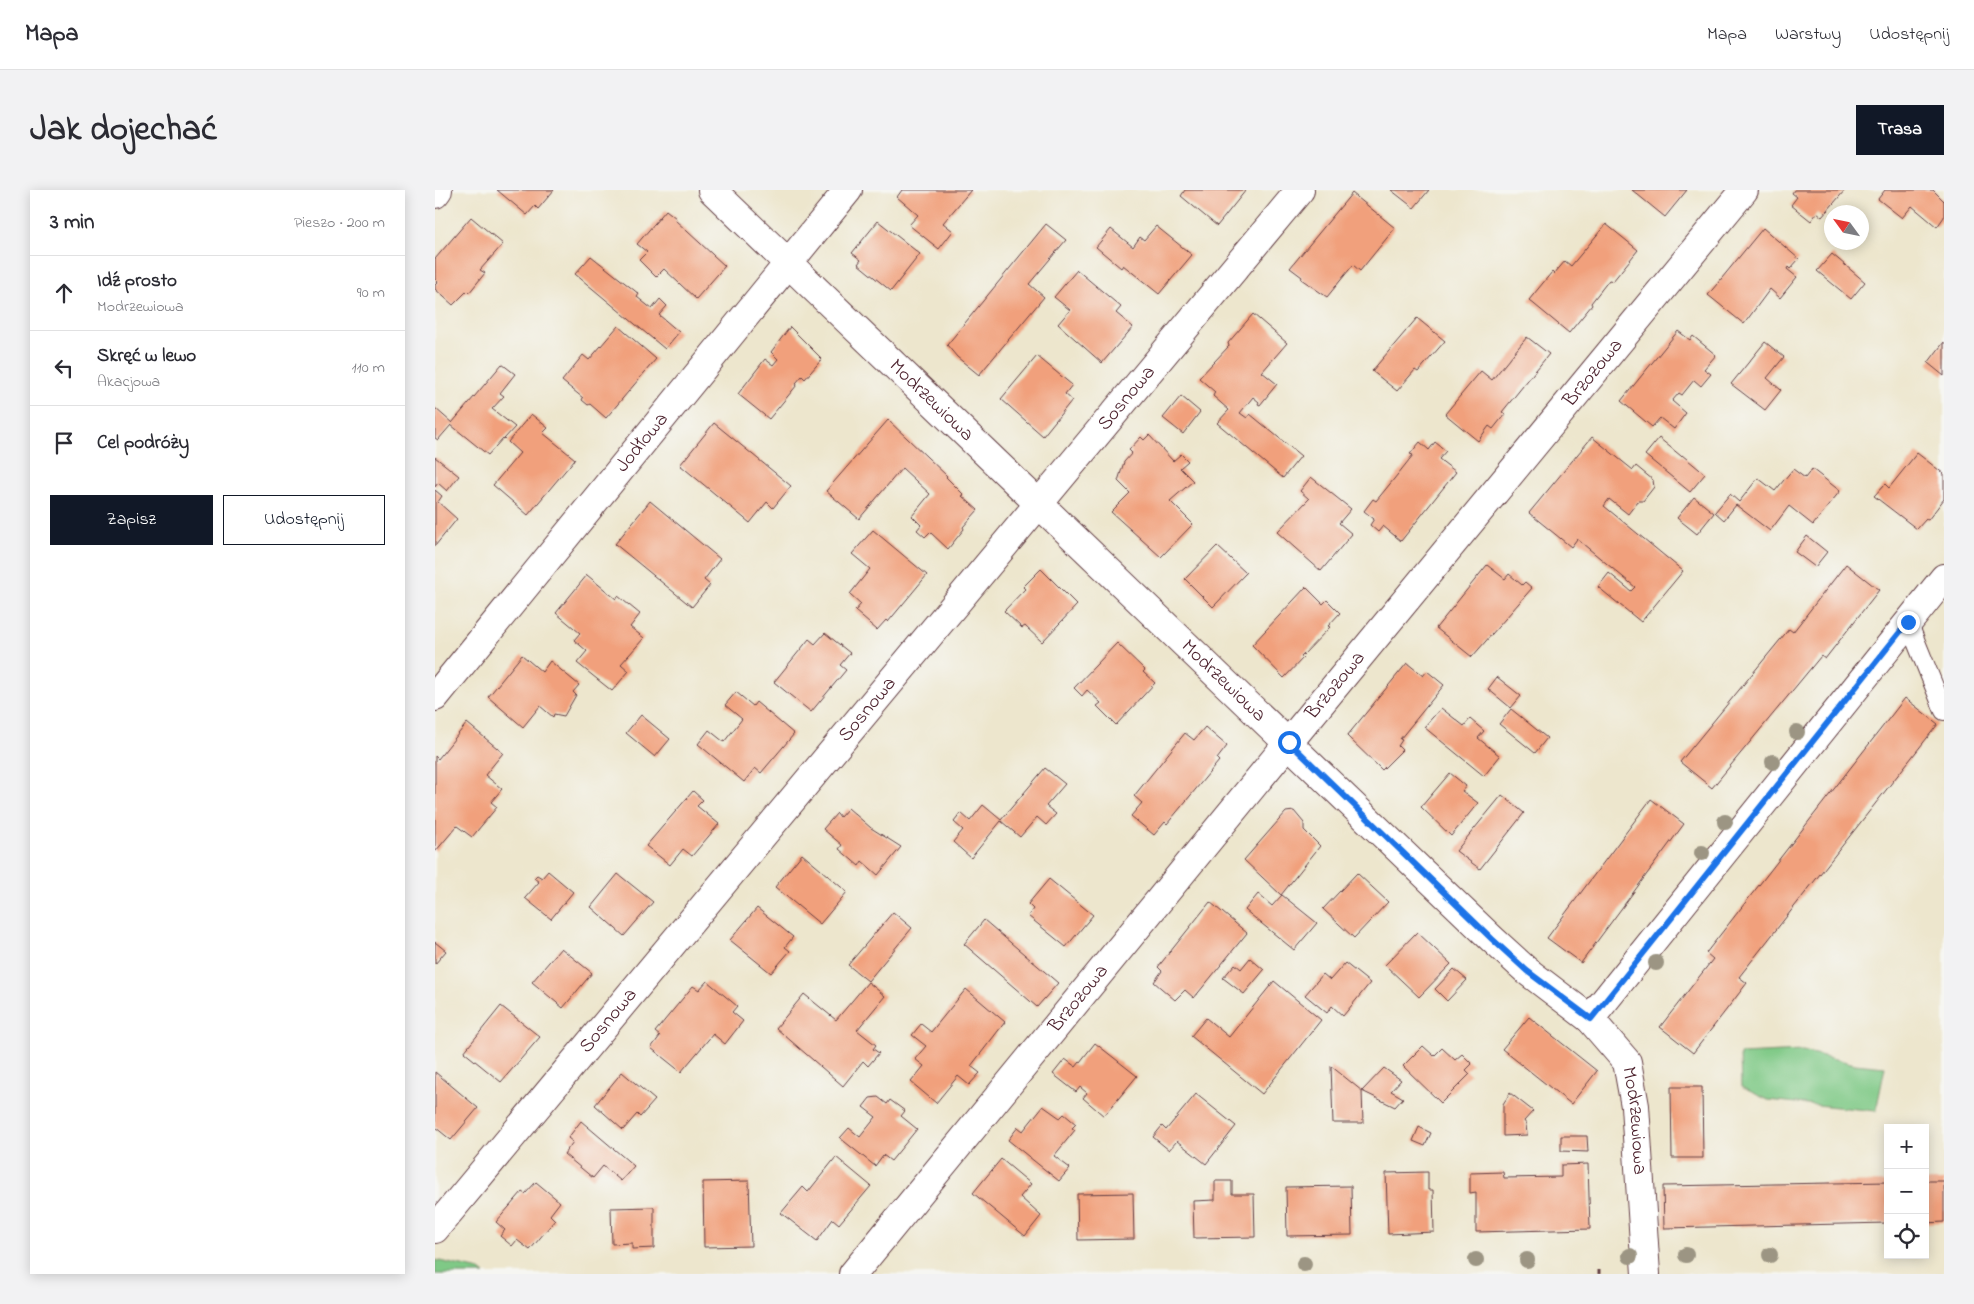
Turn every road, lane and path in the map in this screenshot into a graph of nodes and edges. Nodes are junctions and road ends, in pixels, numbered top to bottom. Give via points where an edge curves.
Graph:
1 (438, 190) edge
2 (712, 190) edge
3 (848, 190) edge
4 (1300, 190) edge
5 (1744, 190) edge
6 (435, 194) edge
7 (788, 263) junction
8 (1039, 502) junction
9 (1944, 578) edge
10 (1908, 622) junction
11 (435, 697) edge
12 (1944, 711) edge
13 (1289, 742) junction
14 (1591, 1019) junction
15 (435, 1229) edge
16 (1599, 1268) dead end
17 (853, 1274) edge
18 (1599, 1274) edge
19 (1646, 1274) edge

1 - 6 street
2 - 7 street, Modrzewiowa
3 - 7 street, Jodłowa
4 - 8 street, Sosnowa
5 - 13 street, Brzozowa
7 - 8 street, Modrzewiowa
7 - 11 street, Jodłowa
8 - 13 street, Modrzewiowa
8 - 15 street, Sosnowa
9 - 10 street
10 - 12 lane
10 - 14 street
13 - 14 street, Modrzewiowa via 1492,939 1527,971
13 - 17 street, Brzozowa
14 - 19 street, Modrzewiowa via 1627,1062 1635,1106
16 - 18 path

